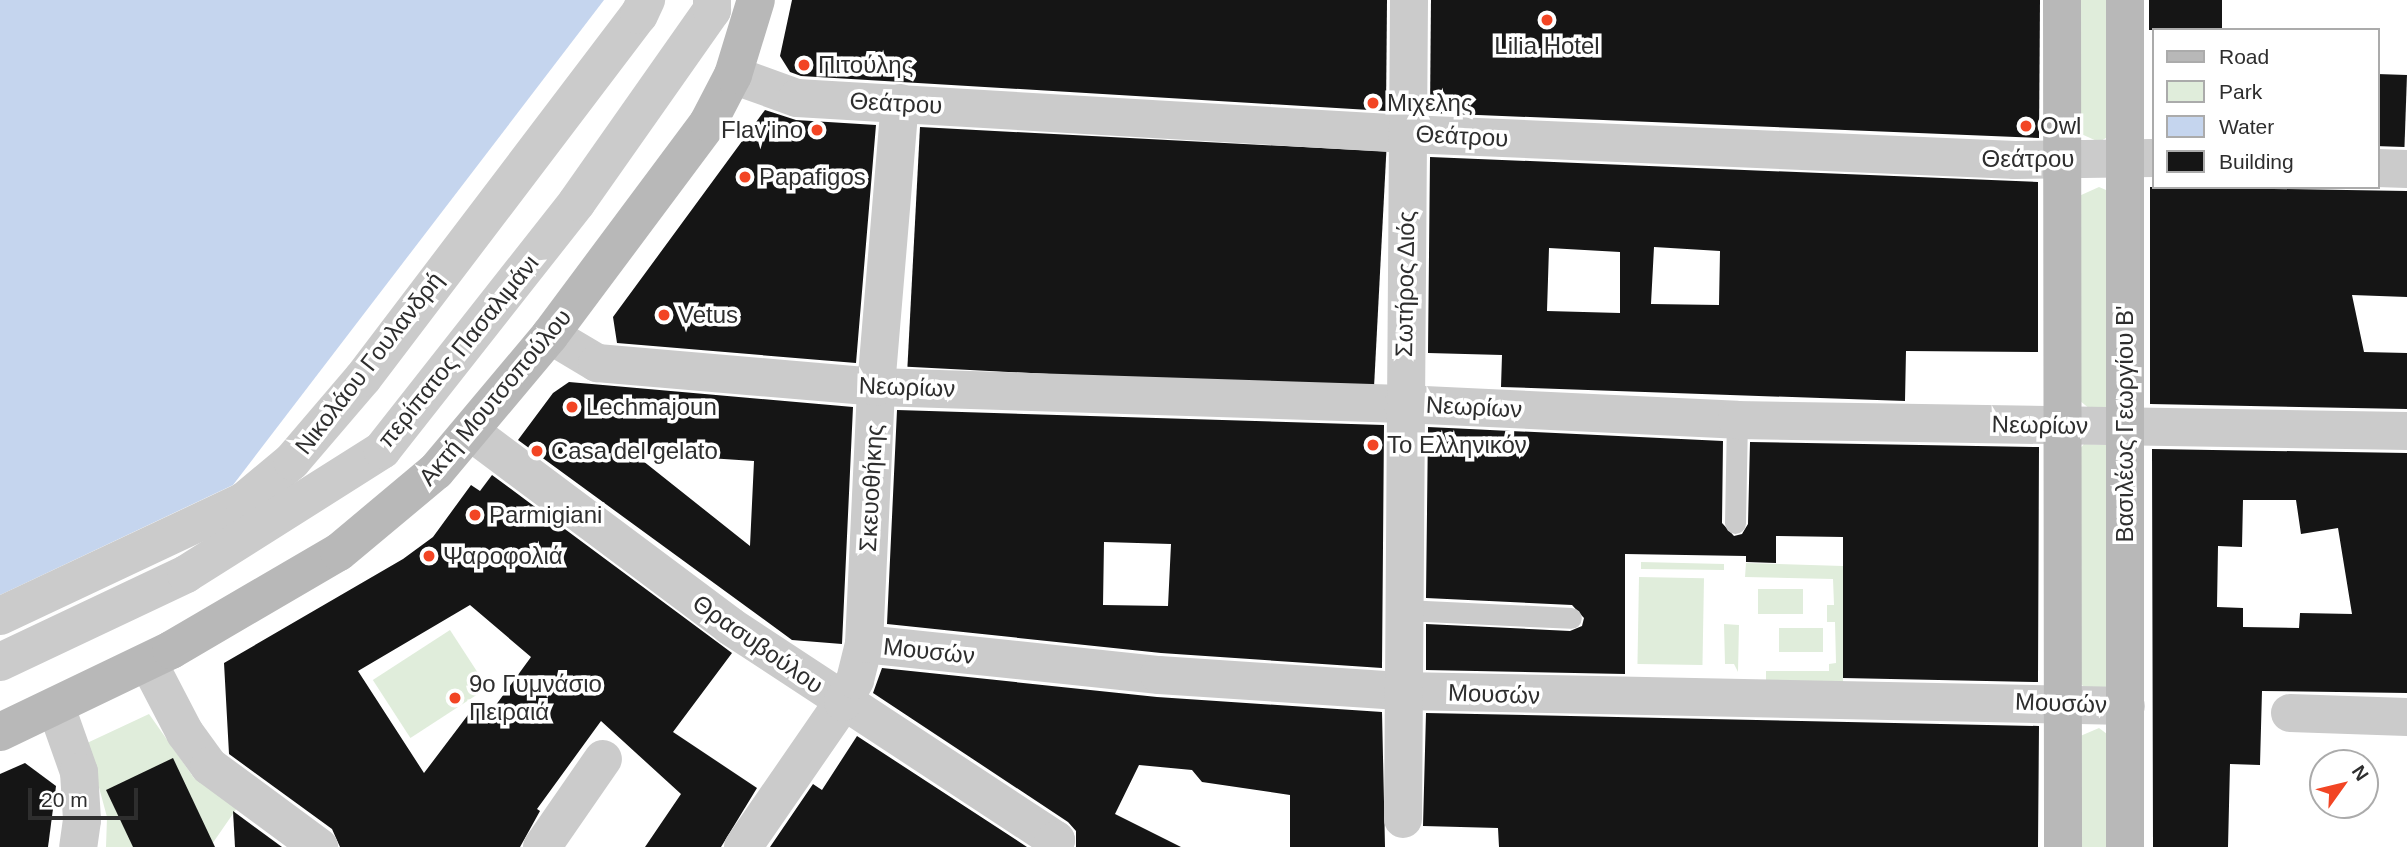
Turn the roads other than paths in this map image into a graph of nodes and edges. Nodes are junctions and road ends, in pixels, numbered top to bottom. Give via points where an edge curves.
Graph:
1 (646, 0) edge
2 (712, 0) edge
3 (756, 0) edge
4 (1409, 0) edge
5 (2062, 0) edge
6 (2125, 0) edge
7 (733, 75) junction
8 (900, 103) junction
9 (1407, 134) junction
10 (2139, 158) edge
11 (2063, 160) junction
12 (2379, 168) edge
13 (2407, 169) edge
14 (550, 335) junction
15 (876, 387) junction
16 (1403, 404) junction
17 (1737, 420) junction
18 (2063, 426) junction
19 (2125, 426) junction
20 (2407, 431) edge
21 (471, 432) junction
22 (1735, 523) dead end
23 (1404, 610) junction
24 (0, 616) edge
25 (1571, 618) dead end
26 (864, 644) junction
27 (0, 662) edge
28 (148, 662) junction
29 (1403, 691) junction
30 (843, 702) junction
31 (2063, 702) junction
32 (2126, 706) junction
33 (56, 707) junction
34 (2290, 713) dead end
35 (2407, 717) edge
36 (0, 732) edge
37 (603, 759) dead end
38 (1404, 819) dead end
39 (1054, 844) edge
40 (78, 847) edge
41 (319, 847) edge
42 (542, 847) edge
43 (743, 847) edge
44 (2063, 847) edge
45 (2125, 847) edge

1 - 24 street, Νικολάου Γουλανδρή via 363,378 292,461 244,501
2 - 27 street, περίπατος Πασαλιμάνι via 712,10 577,202 382,450 186,574
3 - 7 street, Ακτή Μουτσοπούλου
4 - 9 street, Σωτήρος Διός
5 - 11 street
6 - 10 street, Βασιλέως Γεωργίου Β'
7 - 8 street, Θεάτρου via 797,97
7 - 14 street, Ακτή Μουτσοπούλου via 708,123
8 - 9 street, Θεάτρου
8 - 15 street, Σκευοθήκης
9 - 11 street, Θεάτρου
9 - 16 street, Σωτήρος Διός
10 - 11 street, Θεάτρου
10 - 19 street, Βασιλέως Γεωργίου Β'
11 - 18 street
12 - 13 street
14 - 15 street, Νεωρίων via 597,363
14 - 21 street, Ακτή Μουτσοπούλου
15 - 16 street, Νεωρίων
15 - 26 street, Σκευοθήκης
16 - 17 street, Νεωρίων
16 - 23 street, Σωτήρος Διός
17 - 18 street, Νεωρίων
17 - 22 lane
18 - 19 street, Νεωρίων
18 - 31 street
19 - 20 street, Νεωρίων
19 - 32 street, Βασιλέως Γεωργίου Β'
21 - 28 street, Ακτή Μουτσοπούλου via 410,496 360,537
21 - 30 street, Θρασυβούλου via 730,626
23 - 25 lane
23 - 29 street, Σωτήρος Διός
26 - 29 street, Μουσών via 1159,674
26 - 30 street, Σκευοθήκης via 855,680
28 - 33 street, Ακτή Μουτσοπούλου
28 - 41 street via 185,733 209,766
29 - 31 street, Μουσών
29 - 38 street, Σωτήρος Διός
30 - 39 street, Θρασυβούλου
30 - 43 street, Σκευοθήκης
31 - 32 street, Μουσών
31 - 44 street
32 - 45 street, Βασιλέως Γεωργίου Β'
33 - 36 street, Ακτή Μουτσοπούλου
33 - 40 street via 79,772 82,820
34 - 35 street
37 - 42 street

